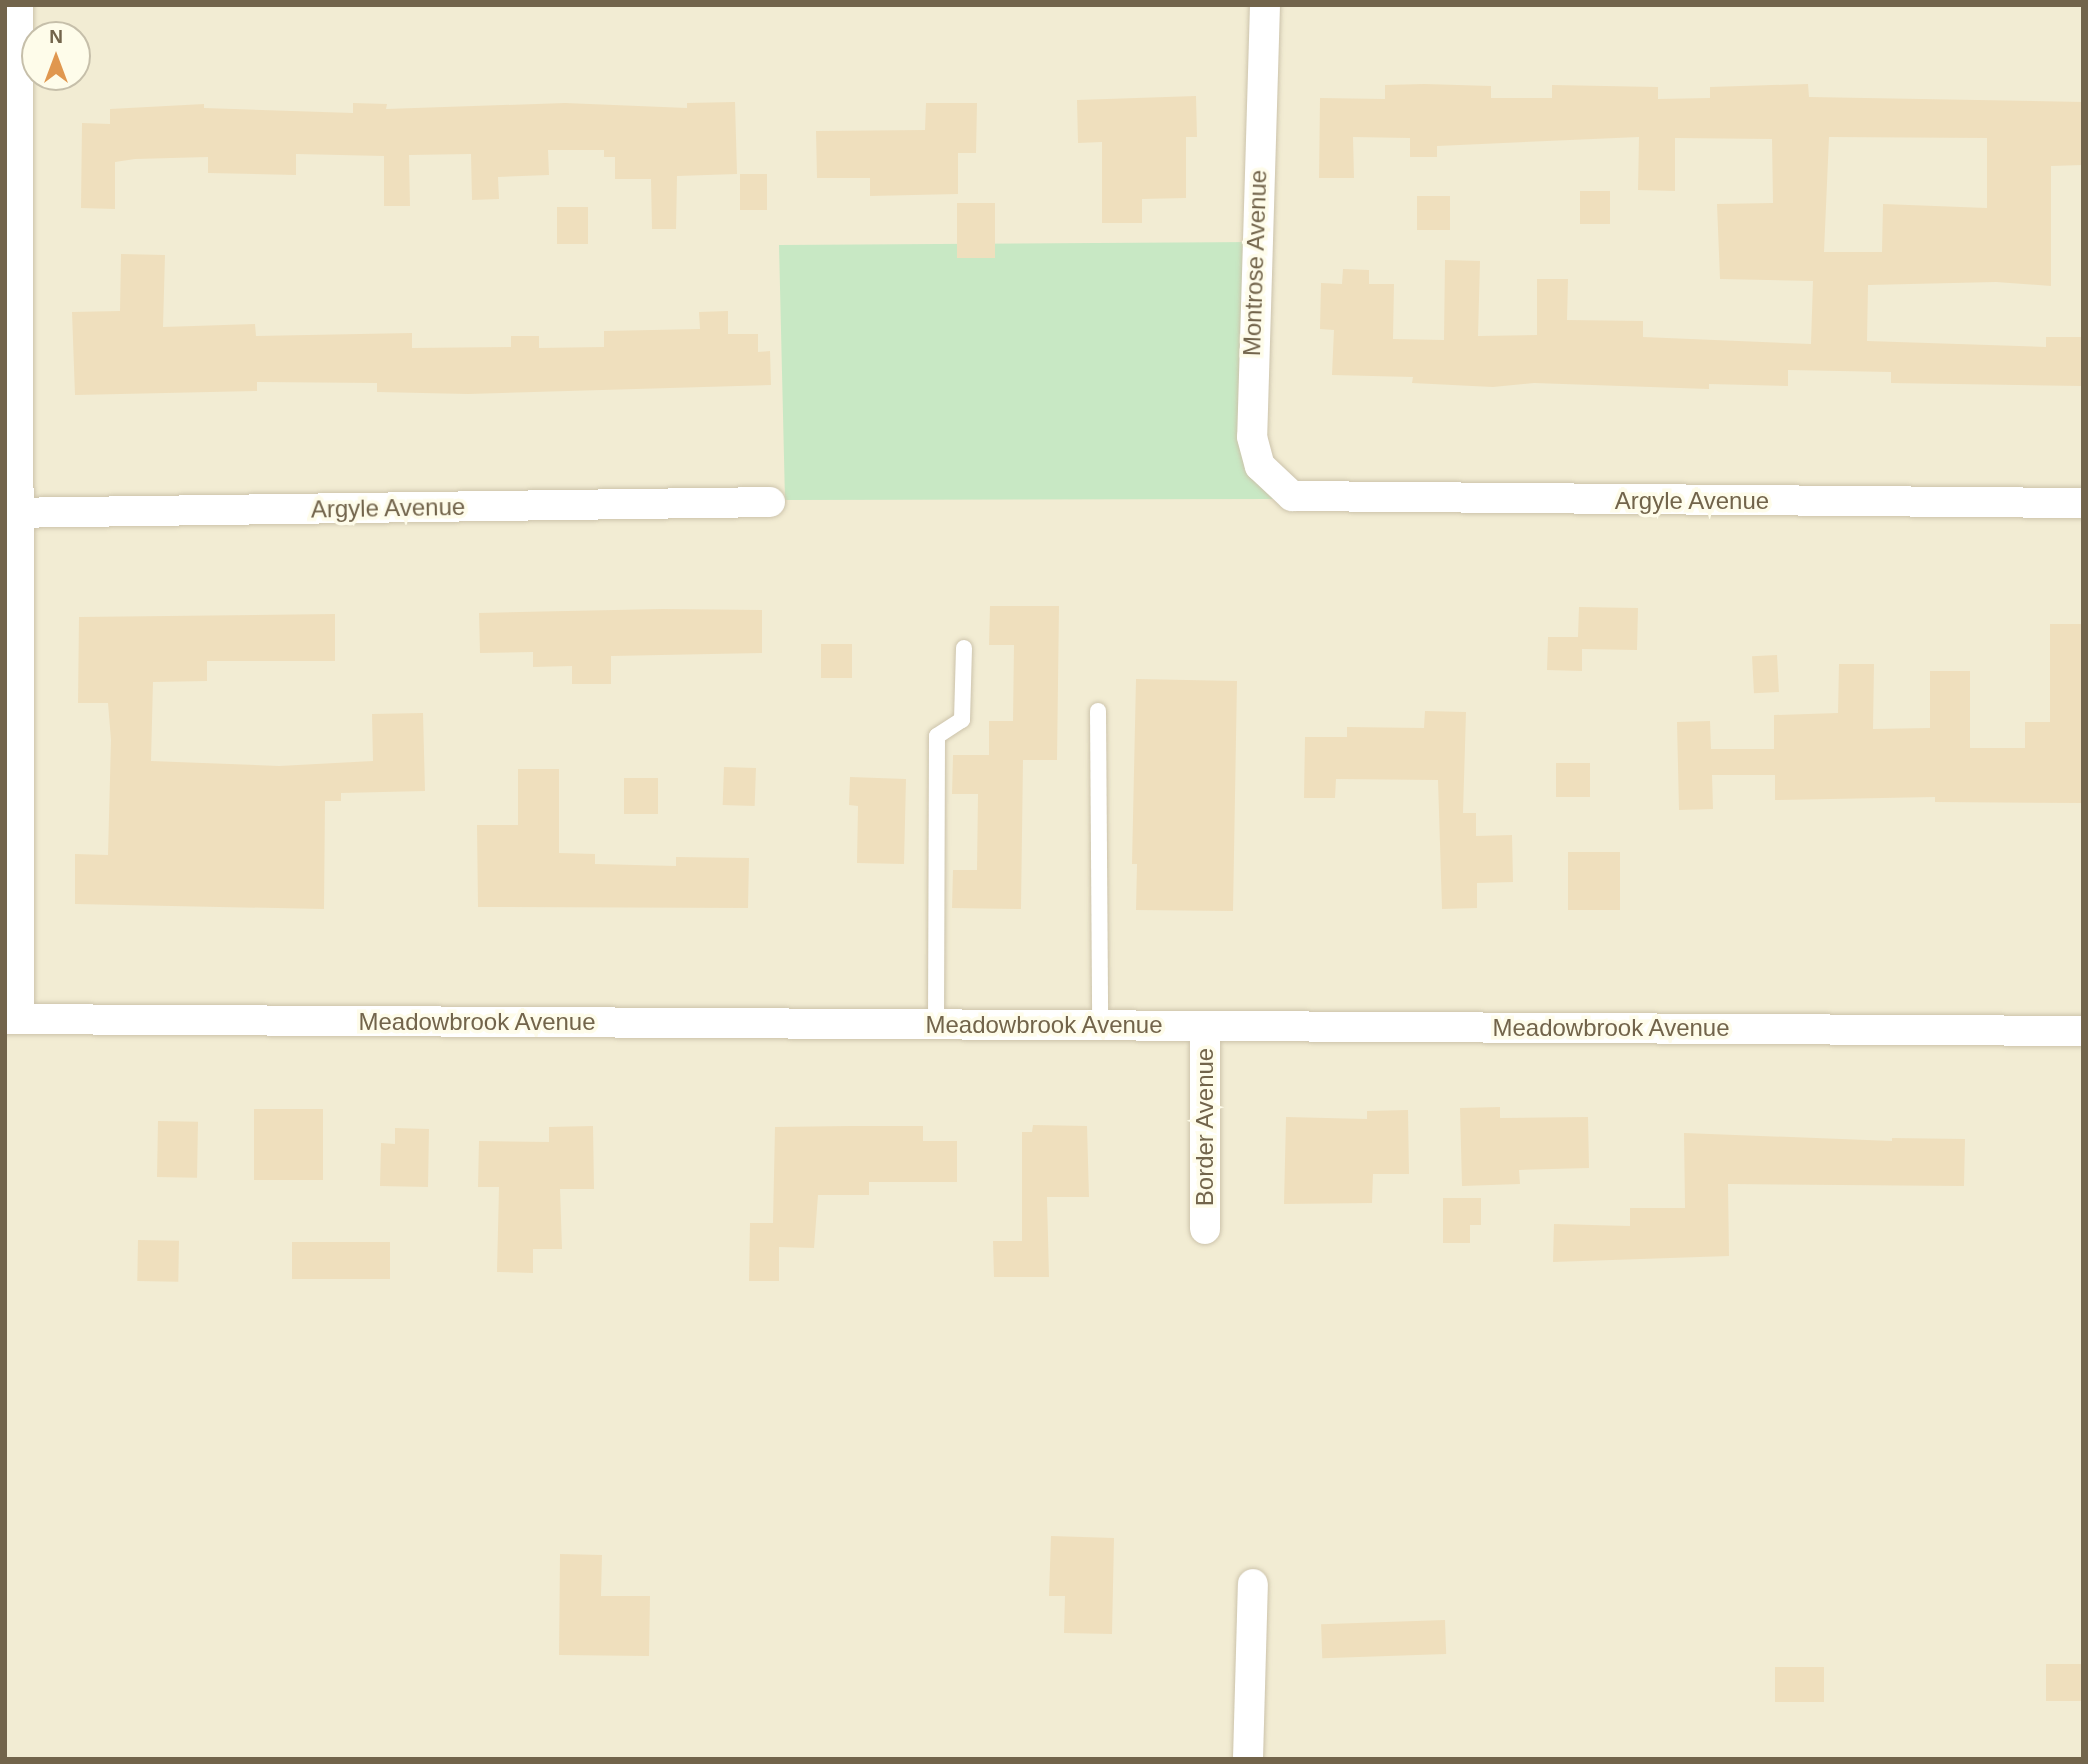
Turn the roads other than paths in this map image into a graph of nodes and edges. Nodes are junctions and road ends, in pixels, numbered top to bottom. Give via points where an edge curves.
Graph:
1 (18, 5) edge
2 (1265, 5) edge
3 (1302, 499) joint
4 (770, 502) dead end
5 (2083, 503) edge
6 (12, 513) edge
7 (964, 648) dead end
8 (1098, 711) dead end
9 (12, 1019) edge
10 (936, 1024) junction
11 (1100, 1025) junction
12 (1205, 1026) junction
13 (2083, 1031) edge
14 (1205, 1229) dead end
15 (1253, 1584) dead end
16 (1248, 1759) edge

1 - 6 street
2 - 3 street, Montrose Avenue via 1252,437 1260,466 1280,488
3 - 5 street, Argyle Avenue
4 - 6 street, Argyle Avenue
6 - 9 street
7 - 10 lane via 962,720 937,736
8 - 11 lane
9 - 10 street, Meadowbrook Avenue
10 - 11 street, Meadowbrook Avenue
11 - 12 street, Meadowbrook Avenue
12 - 13 street, Meadowbrook Avenue
12 - 14 street, Border Avenue
15 - 16 street

